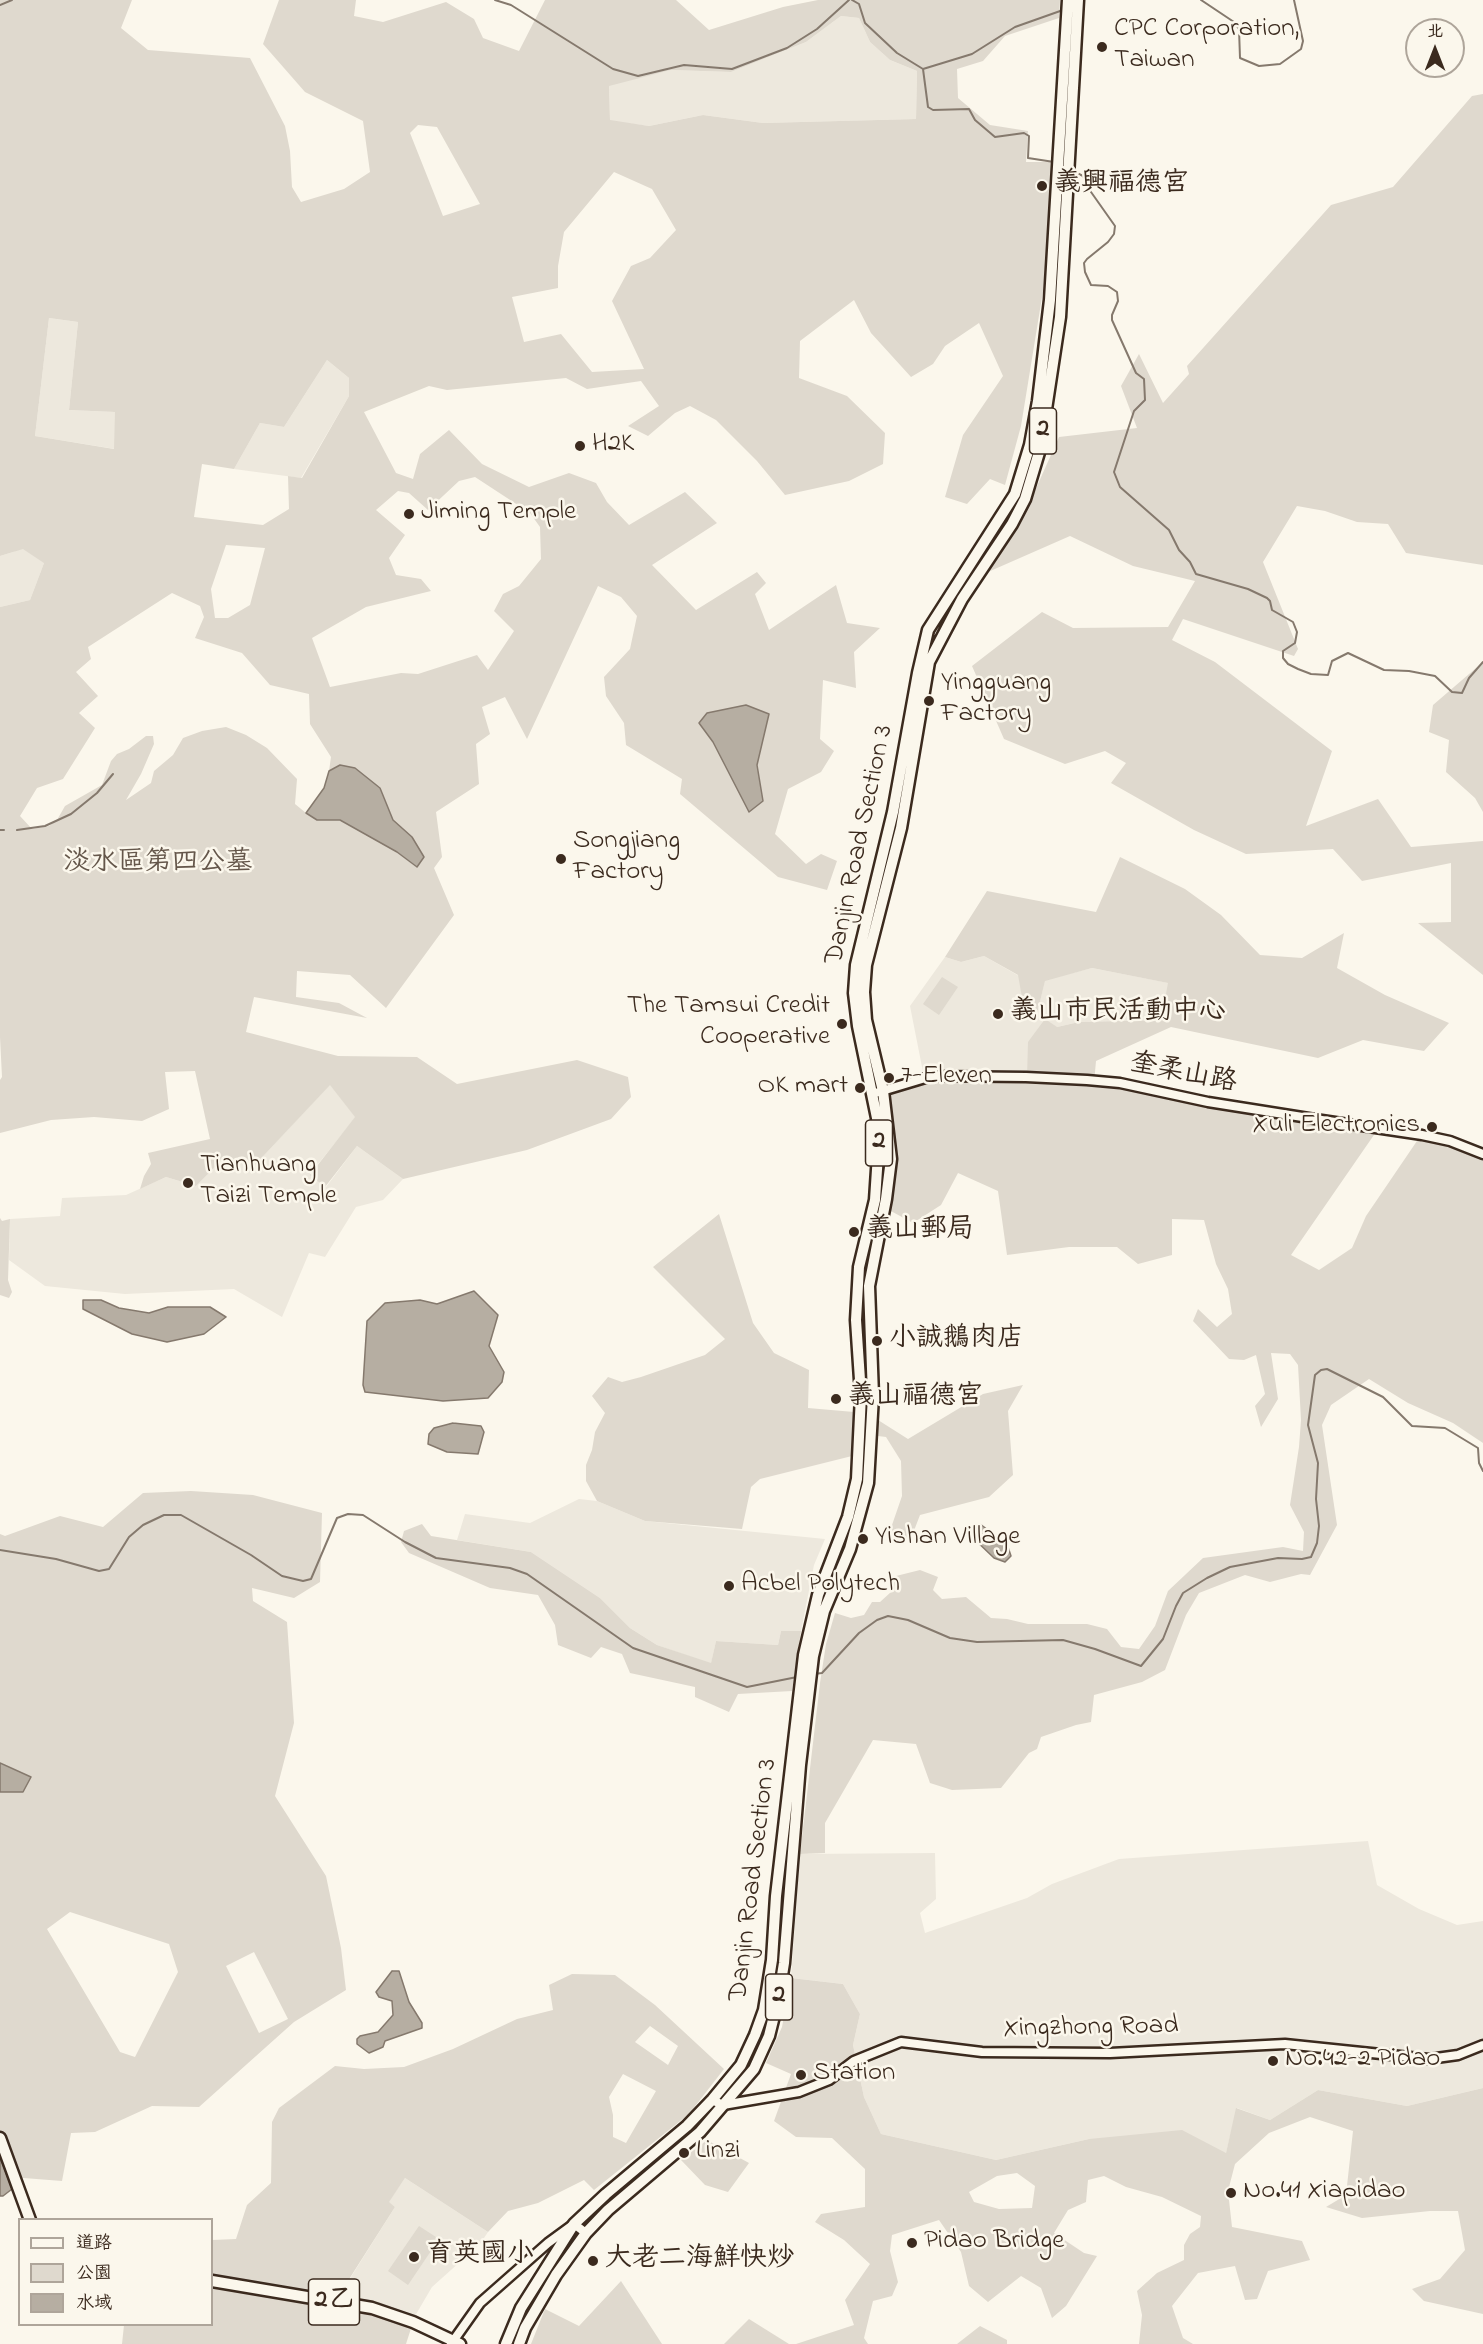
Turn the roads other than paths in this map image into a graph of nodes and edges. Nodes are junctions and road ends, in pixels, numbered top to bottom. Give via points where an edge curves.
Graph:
1 (1068, 0) edge
2 (1078, 0) edge
3 (1073, 22) junction
4 (1064, 172) junction
5 (877, 1092) junction
6 (1483, 1154) edge
7 (804, 1687) junction
8 (1483, 2045) edge
9 (712, 2100) junction
10 (723, 2106) junction
11 (0, 2138) edge
12 (29, 2218) edge
13 (574, 2224) junction
14 (586, 2233) junction
15 (213, 2281) edge
16 (454, 2343) edge
17 (506, 2344) edge
18 (519, 2344) edge

1 - 3 main road, 2
2 - 3 main road, 2
3 - 4 main road, 2
4 - 5 main road, Danjin Road Section 3 / 2 via 1060,317 1040,449 1025,499 1012,524 962,599 929,662 901,828 866,965 866,1020
4 - 5 main road, Danjin Road Section 3 / 2 via 1030,445 1015,494 928,630 893,813 856,965 858,1026
5 - 6 street, 奎柔山路 via 932,1076 1109,1082 1219,1104 1422,1134
5 - 7 main road, Danjin Road Section 3 / 2 via 875,1200 858,1278 856,1320 861,1395 857,1479 848,1516 818,1595
7 - 9 main road, Danjin Road Section 3 / 2 via 764,2010 741,2065
7 - 10 main road, Danjin Road Section 3 / 2 via 778,2000 769,2036 754,2069
8 - 10 street, Xingzhong Road via 1458,2055 1429,2059 1285,2044 1110,2053 982,2052 901,2042 854,2061 829,2080 799,2092
9 - 10 street
9 - 13 main road, Danjin Road Section 3 / 2
10 - 14 main road, Danjin Road Section 3 / 2 via 700,2132
11 - 12 main road
13 - 14 street
13 - 16 street via 480,2302
13 - 17 main road, Danjin Road Section 3 / 2 via 521,2308
14 - 18 main road, Danjin Road Section 3 / 2 via 556,2275
15 - 16 main road, 2乙 via 372,2308 413,2322

